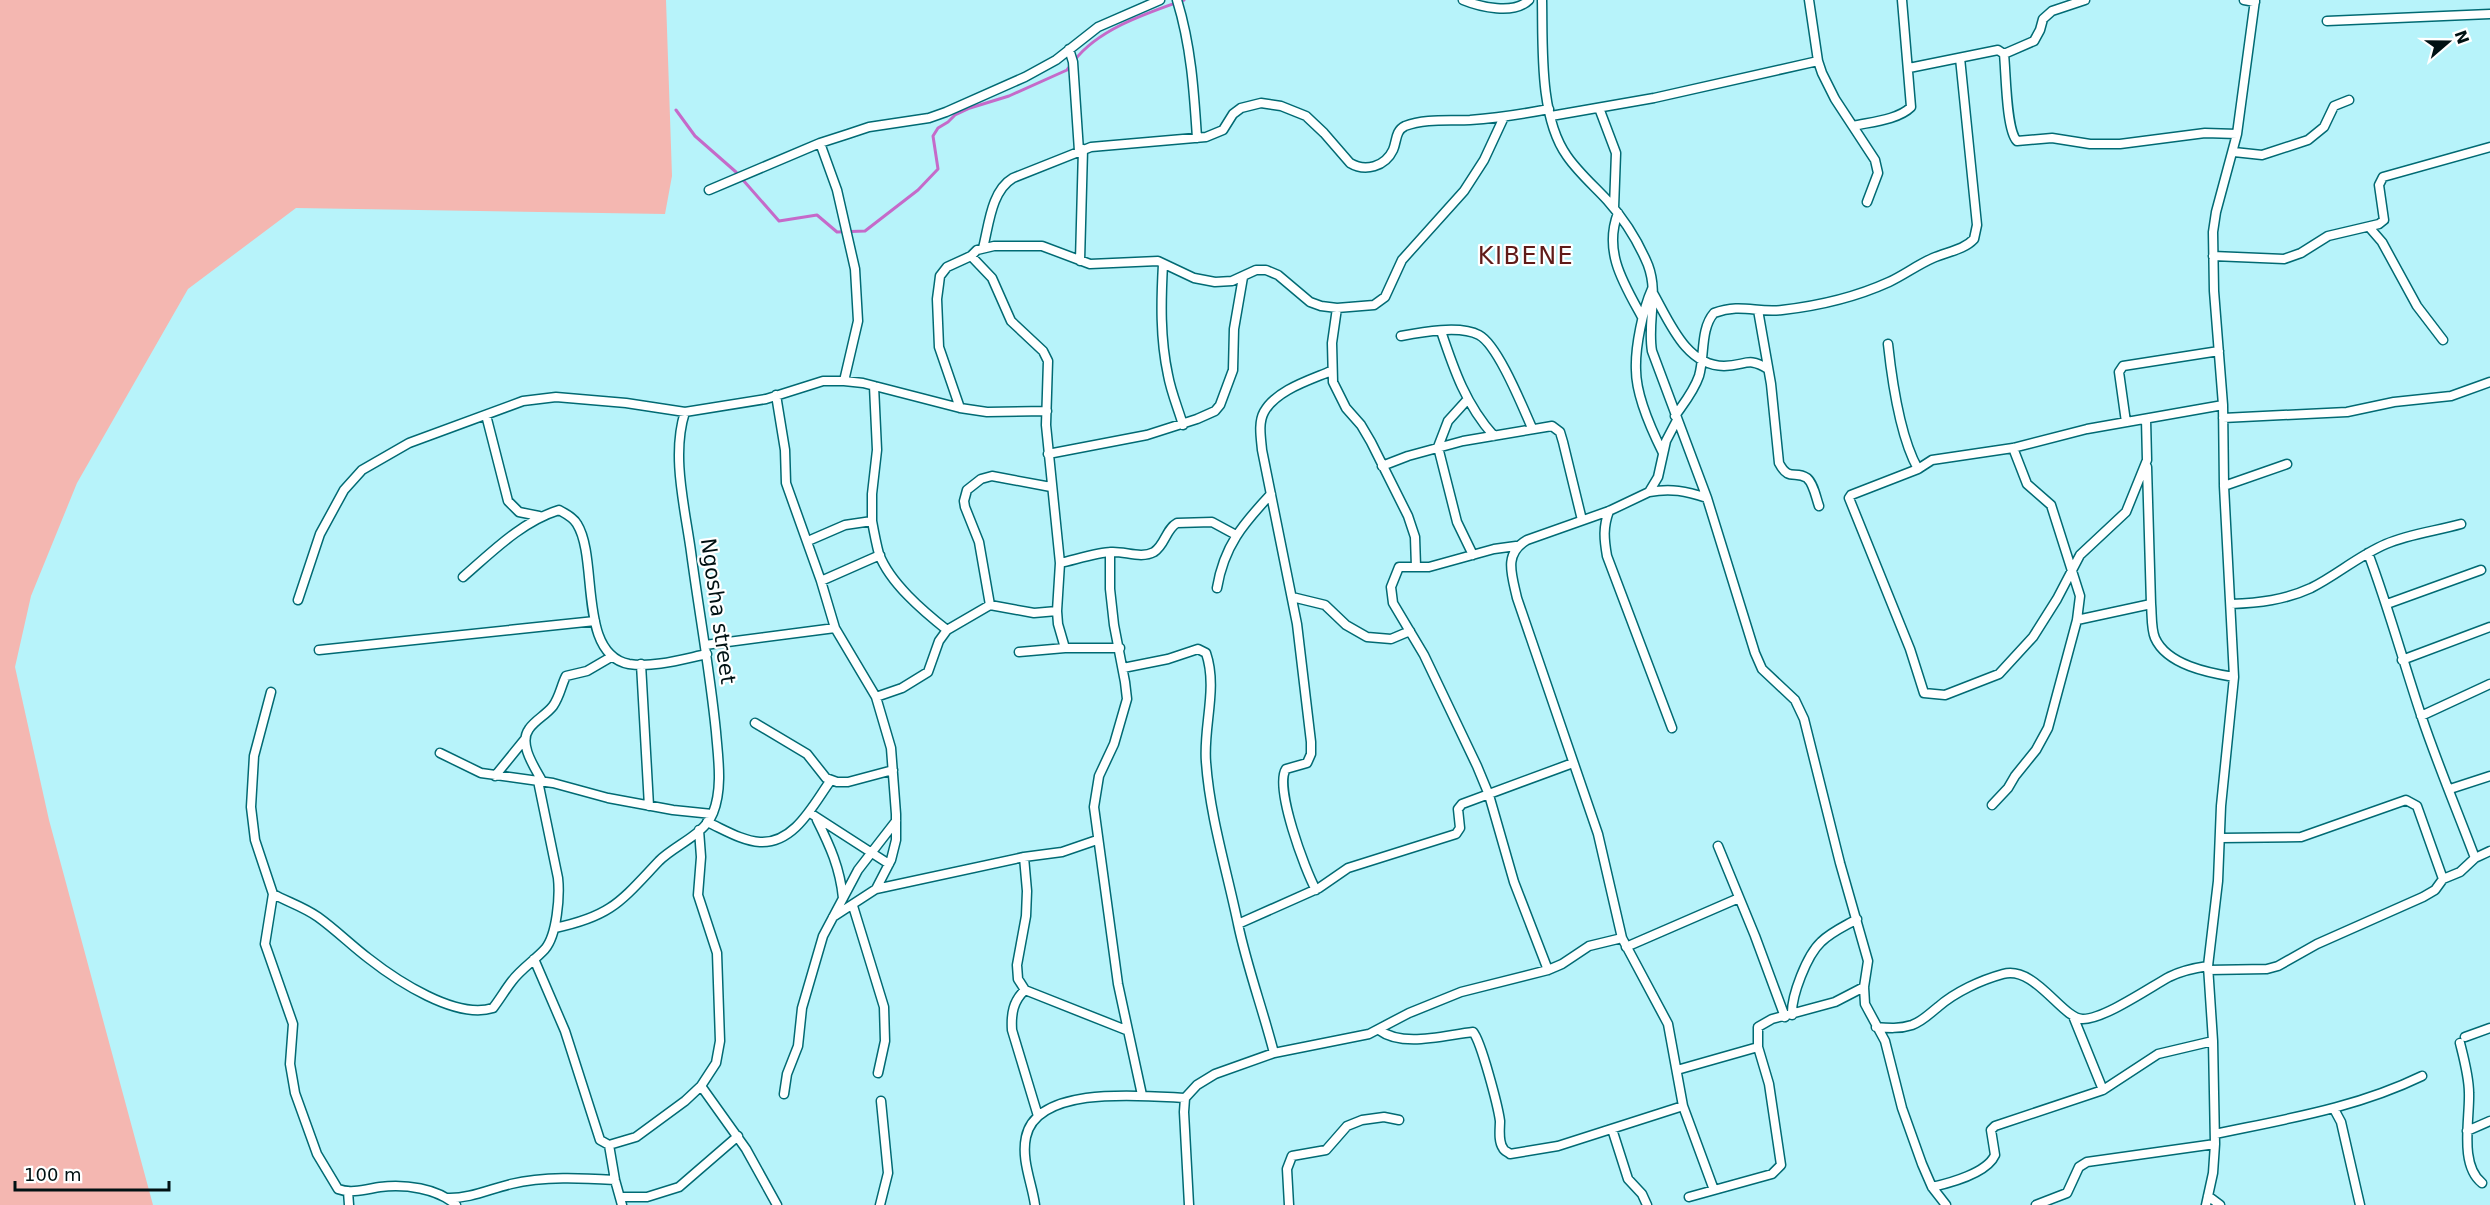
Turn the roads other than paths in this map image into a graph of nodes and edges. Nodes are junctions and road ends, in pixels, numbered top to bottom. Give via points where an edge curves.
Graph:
1 (1160, 0) edge
2 (1177, 0) edge
3 (1463, 0) edge
4 (1529, 0) edge
5 (1543, 0) edge
6 (1809, 0) edge
7 (1902, 0) edge
8 (2085, 0) edge
9 (2244, 0) edge
10 (2255, 1) edge
11 (2490, 14) edge
12 (2327, 21) dead end
13 (1070, 49) junction
14 (2004, 54) junction
15 (1960, 58) junction
16 (1818, 61) junction
17 (1909, 69) junction
18 (2349, 100) dead end
19 (1599, 108) junction
20 (1550, 112) junction
21 (1504, 117) junction
22 (1853, 126) junction
23 (2237, 134) junction
24 (1197, 138) junction
25 (820, 143) junction
26 (2490, 147) edge
27 (1081, 150) junction
28 (2234, 152) junction
29 (709, 190) dead end
30 (1867, 202) dead end
31 (1616, 211) junction
32 (2369, 227) junction
33 (983, 248) junction
34 (971, 256) junction
35 (2213, 256) junction
36 (1080, 261) junction
37 (1163, 264) junction
38 (1243, 277) junction
39 (1653, 289) junction
40 (1337, 308) junction
41 (1758, 310) junction
42 (1642, 317) junction
43 (1441, 331) junction
44 (1401, 336) dead end
45 (2443, 340) dead end
46 (1888, 344) dead end
47 (2219, 351) junction
48 (1702, 360) junction
49 (1768, 369) junction
50 (1331, 371) junction
51 (844, 381) junction
52 (2489, 384) edge
53 (874, 386) junction
54 (776, 395) junction
55 (1467, 400) junction
56 (2223, 405) junction
57 (960, 408) junction
58 (1047, 411) junction
59 (685, 412) junction
60 (486, 415) junction
61 (1676, 418) junction
62 (2223, 418) junction
63 (2146, 419) junction
64 (2126, 422) junction
65 (1183, 424) junction
66 (1532, 428) junction
67 (1494, 436) junction
68 (1438, 447) junction
69 (2013, 448) junction
70 (1663, 453) junction
71 (1048, 454) junction
72 (2147, 460) junction
73 (2287, 464) dead end
74 (1382, 466) junction
75 (1918, 469) junction
76 (2224, 486) junction
77 (1051, 487) junction
78 (1649, 492) junction
79 (1271, 494) junction
80 (1707, 498) junction
81 (1819, 506) dead end
82 (1609, 511) junction
83 (540, 516) junction
84 (1582, 520) junction
85 (872, 521) junction
86 (2461, 524) dead end
87 (1236, 535) junction
88 (807, 541) junction
89 (1516, 546) junction
90 (1110, 552) junction
91 (2368, 553) junction
92 (879, 555) junction
93 (1473, 555) junction
94 (1060, 563) junction
95 (1416, 567) junction
96 (2072, 570) junction
97 (2481, 570) dead end
98 (463, 577) dead end
99 (821, 581) junction
100 (1217, 588) dead end
101 (1292, 597) junction
102 (298, 600) dead end
103 (2151, 604) junction
104 (2231, 604) junction
105 (2387, 604) junction
106 (990, 605) junction
107 (1056, 611) junction
108 (2077, 620) junction
109 (595, 621) junction
110 (2490, 627) edge
111 (835, 628) junction
112 (947, 630) junction
113 (1410, 631) junction
114 (705, 645) junction
115 (1065, 648) junction
116 (1120, 648) junction
117 (319, 650) dead end
118 (1020, 652) dead end
119 (706, 654) junction
120 (611, 657) junction
121 (2402, 660) junction
122 (641, 664) junction
123 (1123, 668) junction
124 (2234, 677) junction
125 (2490, 684) edge
126 (271, 692) dead end
127 (876, 697) junction
128 (2421, 716) junction
129 (755, 723) dead end
130 (1672, 728) dead end
131 (525, 740) junction
132 (440, 753) dead end
133 (1573, 763) junction
134 (893, 770) junction
135 (495, 776) junction
136 (2490, 776) edge
137 (831, 780) junction
138 (540, 781) junction
139 (2450, 789) junction
140 (1488, 795) junction
141 (1992, 805) dead end
142 (649, 806) junction
143 (813, 815) junction
144 (710, 818) junction
145 (896, 820) junction
146 (699, 830) junction
147 (2221, 838) junction
148 (1097, 840) junction
149 (1718, 846) dead end
150 (2490, 851) edge
151 (869, 853) junction
152 (1024, 857) junction
153 (2475, 858) junction
154 (889, 864) junction
155 (2443, 879) junction
156 (876, 890) junction
157 (1316, 890) junction
158 (273, 894) junction
159 (843, 898) junction
160 (1739, 898) junction
161 (853, 906) junction
162 (833, 917) junction
163 (1857, 919) junction
164 (1238, 924) junction
165 (555, 928) junction
166 (1622, 938) junction
167 (1626, 947) junction
168 (534, 959) junction
169 (2208, 968) junction
170 (1548, 970) junction
171 (1864, 987) junction
172 (1025, 990) junction
173 (1789, 1016) junction
174 (2073, 1016) junction
175 (1876, 1027) junction
176 (2490, 1028) edge
177 (1126, 1030) junction
178 (1379, 1030) junction
179 (2213, 1041) junction
180 (1758, 1047) junction
181 (1274, 1053) junction
182 (1677, 1070) junction
183 (878, 1073) dead end
184 (2422, 1076) dead end
185 (701, 1086) junction
186 (2103, 1090) junction
187 (784, 1094) dead end
188 (1142, 1095) junction
189 (1185, 1098) junction
190 (881, 1101) dead end
191 (1683, 1106) junction
192 (2334, 1109) junction
193 (1038, 1116) junction
194 (1399, 1120) dead end
195 (2490, 1121) edge
196 (1612, 1130) junction
197 (2467, 1131) junction
198 (2215, 1134) junction
199 (738, 1136) junction
200 (2215, 1144) junction
201 (609, 1145) junction
202 (615, 1180) junction
203 (2481, 1183) dead end
204 (1932, 1187) junction
205 (1714, 1190) junction
206 (348, 1191) junction
207 (1689, 1197) dead end
208 (447, 1198) junction
209 (2207, 1200) edge
210 (621, 1201) edge
211 (349, 1205) edge
212 (456, 1205) edge
213 (777, 1205) edge
214 (880, 1205) edge
215 (1035, 1205) edge
216 (1189, 1205) edge
217 (1289, 1205) edge
218 (1647, 1205) edge
219 (1946, 1205) edge
220 (2036, 1205) edge
221 (2220, 1205) edge
222 (2360, 1205) edge

1 - 13 street via 1111,20
2 - 24 street via 1187,34
3 - 4 street via 1507,7
5 - 20 street
6 - 16 street
7 - 17 street
8 - 14 street via 2052,11 2043,19 2034,41
9 - 10 street
10 - 23 street
11 - 12 street
13 - 25 street via 1025,78 946,112 869,127
13 - 27 street
14 - 15 street via 1998,50
14 - 23 street via 2010,121 2013,137 2018,141 2052,138 2120,144
15 - 17 street
15 - 41 street via 1977,225 1974,239 1864,292 1784,310
16 - 19 street
16 - 22 street
17 - 22 street via 1909,109
18 - 28 street via 2334,106 2324,127 2308,140 2262,155
19 - 20 street
19 - 31 street via 1616,153
20 - 21 street
20 - 31 street via 1566,155
21 - 24 street via 1405,126 1398,132 1388,157 1368,168 1350,163 1306,116 1281,106 1261,103 1241,108 1223,130
21 - 40 street via 1478,171 1402,260 1383,301
22 - 30 street via 1875,160 1878,173
23 - 28 street
24 - 27 street via 1109,144
25 - 29 street
25 - 51 street via 844,214 855,269 858,321
26 - 32 street via 2383,177 2379,185 2384,220
27 - 33 street via 1004,183 993,207
27 - 36 street
28 - 35 street via 2216,212
31 - 39 street via 1641,249
31 - 42 street via 1611,235 1614,256
32 - 35 street via 2328,236 2284,259
32 - 45 street via 2382,242 2417,306
33 - 34 street
33 - 36 street via 1042,246
34 - 57 street via 947,267 940,276 937,299 939,347
34 - 58 street via 992,278 1011,321 1046,356
35 - 47 street
36 - 37 street
37 - 38 street via 1194,278 1215,282
37 - 65 street via 1163,348
38 - 40 street via 1256,270 1270,271 1310,302
38 - 65 street via 1229,385 1215,411
39 - 42 street
39 - 48 street via 1673,330
39 - 61 street via 1652,351
40 - 50 street
41 - 48 street via 1732,307 1714,313 1706,326
41 - 49 street
42 - 70 street via 1635,370 1650,424
43 - 44 street
43 - 55 street
43 - 66 street via 1483,338 1506,372
46 - 75 street via 1905,436
47 - 56 street
47 - 64 street via 2123,366 2119,372
48 - 49 street via 1725,366 1757,362
48 - 61 street via 1693,390
49 - 81 street via 1779,463 1791,476 1810,481
50 - 74 street via 1338,393 1361,425
50 - 79 street via 1290,390 1263,413 1262,450
51 - 53 street
51 - 54 street via 824,381
52 - 62 street via 2451,396 2347,412
53 - 57 street
53 - 85 street via 877,450
54 - 59 street
54 - 88 street via 786,483
55 - 67 street
55 - 68 street via 1448,421
56 - 62 street
56 - 63 street
57 - 58 street via 987,412
58 - 71 street
59 - 60 street via 556,397 523,401
59 - 114 street, Ngosha street via 680,445 682,479
60 - 83 street via 508,501 519,513
60 - 102 street via 409,443 362,470 344,490 320,534
61 - 70 street
61 - 80 street
62 - 76 street
63 - 64 street
63 - 72 street
64 - 69 street
65 - 71 street
66 - 67 street
66 - 84 street via 1552,426 1560,432
67 - 68 street
68 - 74 street
68 - 93 street via 1457,522
69 - 75 street via 1932,459
69 - 96 street via 2027,484 2051,505
70 - 78 street via 1658,477
71 - 77 street
72 - 96 street via 2126,512 2080,555
72 - 103 street
73 - 76 street
74 - 95 street via 1412,525
75 - 96 street via 1849,498 1924,693 1946,695 1999,674 2033,637
76 - 104 street
77 - 94 street
77 - 106 street via 992,476 967,490 965,507 981,548
78 - 80 street via 1680,489
78 - 82 street
79 - 87 street
79 - 101 street
80 - 163 street via 1762,669 1795,700 1804,719
82 - 84 street
82 - 130 street via 1604,524 1607,556
83 - 98 street
83 - 109 street via 559,510 579,526
84 - 89 street
85 - 88 street via 845,525
85 - 92 street
86 - 91 street via 2389,543
87 - 90 street via 1212,522 1178,523 1153,552
87 - 100 street via 1221,566
88 - 99 street
89 - 93 street
89 - 133 street via 1511,565 1517,598
90 - 94 street
90 - 116 street via 1110,589
91 - 104 street via 2312,588 2271,602
91 - 105 street
92 - 99 street
92 - 112 street via 899,585
93 - 95 street
94 - 107 street
95 - 113 street via 1399,567 1391,587 1393,603
96 - 108 street via 2079,596
97 - 105 street
99 - 111 street
101 - 113 street via 1325,605 1346,625 1367,637 1391,639
101 - 157 street via 1311,754 1307,763 1286,769 1282,779 1294,834
103 - 108 street
103 - 124 street via 2155,638 2166,652 2201,672
104 - 124 street
105 - 121 street
106 - 107 street via 1034,613
106 - 112 street
107 - 115 street
108 - 141 street via 2048,728 2036,750
109 - 117 street
109 - 120 street
110 - 121 street
111 - 114 street
111 - 127 street
112 - 127 street via 928,672 902,688
113 - 140 street via 1463,735
114 - 119 street, Ngosha street
115 - 116 street
115 - 118 street
116 - 123 street
119 - 122 street
119 - 144 street, Ngosha street via 718,778
120 - 122 street
120 - 131 street via 587,671 566,676 553,705 529,729
121 - 128 street
122 - 142 street
123 - 148 street via 1124,713 1094,792
123 - 164 street via 1198,649 1206,653 1210,695 1207,781
124 - 147 street
125 - 128 street
126 - 158 street via 254,756 250,807 255,840
127 - 134 street via 891,748
128 - 139 street
129 - 137 street via 807,754
131 - 135 street
131 - 138 street
132 - 135 street via 469,769
133 - 140 street
133 - 166 street via 1598,834
134 - 137 street via 848,782
134 - 145 street
135 - 138 street
136 - 139 street
137 - 143 street
138 - 142 street
138 - 165 street via 560,893
139 - 153 street
140 - 157 street via 1460,806 1460,828 1456,834 1360,863
140 - 170 street via 1514,882
142 - 144 street
143 - 144 street via 775,840 760,842 746,839
143 - 151 street
143 - 159 street via 836,858
144 - 146 street
145 - 151 street
145 - 154 street via 896,840
146 - 165 street via 664,856 613,908
146 - 185 street via 698,895 717,953 720,1041 716,1063
147 - 155 street via 2301,837 2406,800 2417,806
147 - 169 street
148 - 152 street via 1062,852
148 - 177 street
149 - 160 street
150 - 153 street
151 - 154 street
151 - 159 street
152 - 156 street
152 - 172 street via 1027,891 1017,964 1018,979
153 - 155 street via 2460,872
154 - 156 street
155 - 169 street via 2423,897 2278,966 2257,970
156 - 161 street
157 - 164 street
158 - 168 street via 318,917 396,978 452,1006 477,1011 493,1008
158 - 206 street via 265,944 293,1024 291,1078 322,1164 338,1189
159 - 162 street
160 - 167 street
160 - 173 street
161 - 162 street
161 - 183 street via 884,1007 885,1041
162 - 187 street via 823,936 802,1008 798,1046
163 - 171 street via 1868,961
163 - 173 street via 1824,939 1814,950
164 - 181 street
165 - 168 street via 547,946
166 - 167 street
166 - 170 street via 1589,946
167 - 182 street via 1668,1024
168 - 201 street via 565,1031 597,1135
169 - 174 street via 2188,969 2169,977 2088,1019
169 - 179 street
170 - 178 street via 1461,992
171 - 173 street via 1835,1002
171 - 175 street via 1865,1004
172 - 177 street
172 - 193 street via 1015,1001 1012,1030
173 - 180 street via 1758,1027
174 - 175 street via 2042,988 2011,972 1956,994 1910,1026
174 - 186 street
175 - 204 street via 1885,1041 1902,1108
176 - 197 street via 2463,1040 2469,1083
177 - 188 street
178 - 181 street
178 - 196 street via 1409,1040 1473,1032 1500,1120 1503,1149 1510,1154 1558,1146
179 - 186 street via 2158,1054
179 - 198 street
180 - 182 street
180 - 205 street via 1769,1084 1780,1165 1772,1174
181 - 189 street via 1215,1074
182 - 191 street
184 - 192 street
185 - 199 street
185 - 201 street via 636,1137
186 - 204 street via 1995,1126 1990,1135 1995,1155 1992,1161 1961,1179
188 - 189 street
188 - 193 street via 1078,1099
189 - 216 street
190 - 214 street via 888,1173
191 - 196 street
191 - 205 street
192 - 198 street
192 - 222 street via 2341,1122
193 - 215 street via 1029,1127 1025,1148
194 - 217 street via 1362,1120 1347,1126 1326,1150 1292,1156 1287,1169
195 - 197 street
196 - 218 street via 1628,1179
197 - 203 street via 2472,1168
198 - 200 street
199 - 210 street via 679,1187
199 - 213 street
200 - 209 street
200 - 220 street via 2087,1162 2079,1167 2067,1193
201 - 202 street
202 - 208 street via 530,1181
202 - 210 street
204 - 219 street
205 - 207 street
206 - 208 street via 396,1186 431,1191
206 - 211 street
208 - 212 street
209 - 221 street

